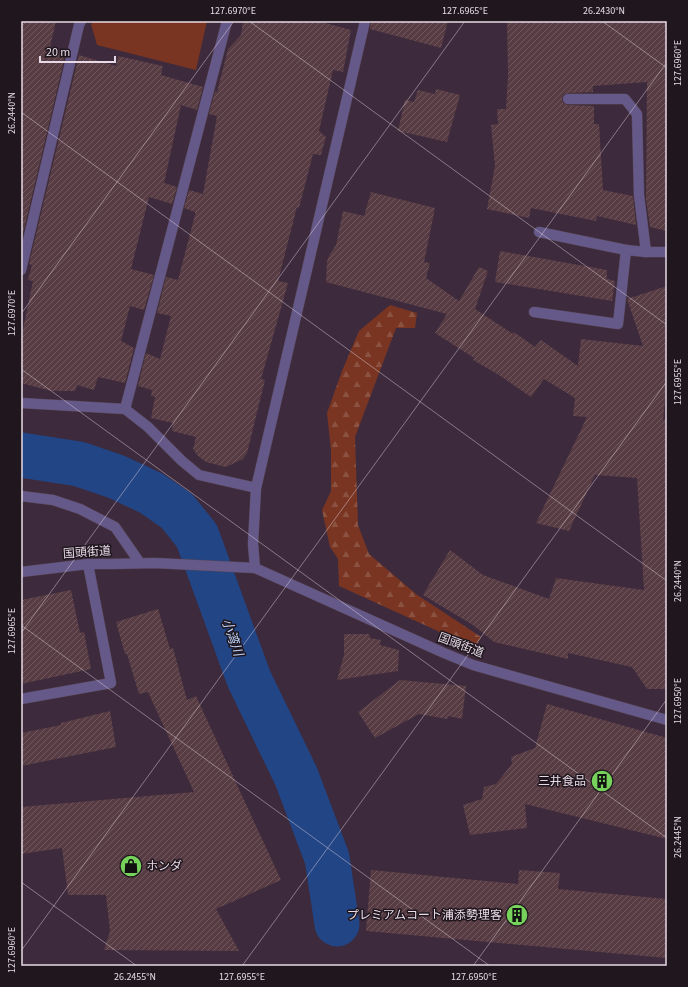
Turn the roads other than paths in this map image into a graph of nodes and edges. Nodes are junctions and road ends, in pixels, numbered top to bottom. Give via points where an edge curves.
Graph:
1 (81, 21) edge
2 (227, 21) edge
3 (365, 21) edge
4 (568, 99) dead end
5 (539, 232) dead end
6 (626, 250) junction
7 (646, 252) junction
8 (667, 252) edge
9 (21, 270) edge
10 (534, 312) dead end
11 (21, 403) edge
12 (125, 409) junction
13 (256, 488) junction
14 (21, 496) edge
15 (140, 563) junction
16 (88, 564) junction
17 (255, 568) junction
18 (21, 572) edge
19 (21, 699) edge
20 (667, 720) edge

1 - 9 street
2 - 12 street
3 - 13 street
4 - 7 street via 625,99 637,114 639,195
5 - 6 street
6 - 7 street
6 - 10 street via 618,324
7 - 8 street
11 - 12 street
12 - 13 street via 199,475
13 - 17 street via 253,544
14 - 15 street via 54,500 80,509 115,527
15 - 16 street, 国頭街道
15 - 17 street, 国頭街道
16 - 18 street, 国頭街道
16 - 19 street via 111,682
17 - 20 street, 国頭街道 via 473,665

